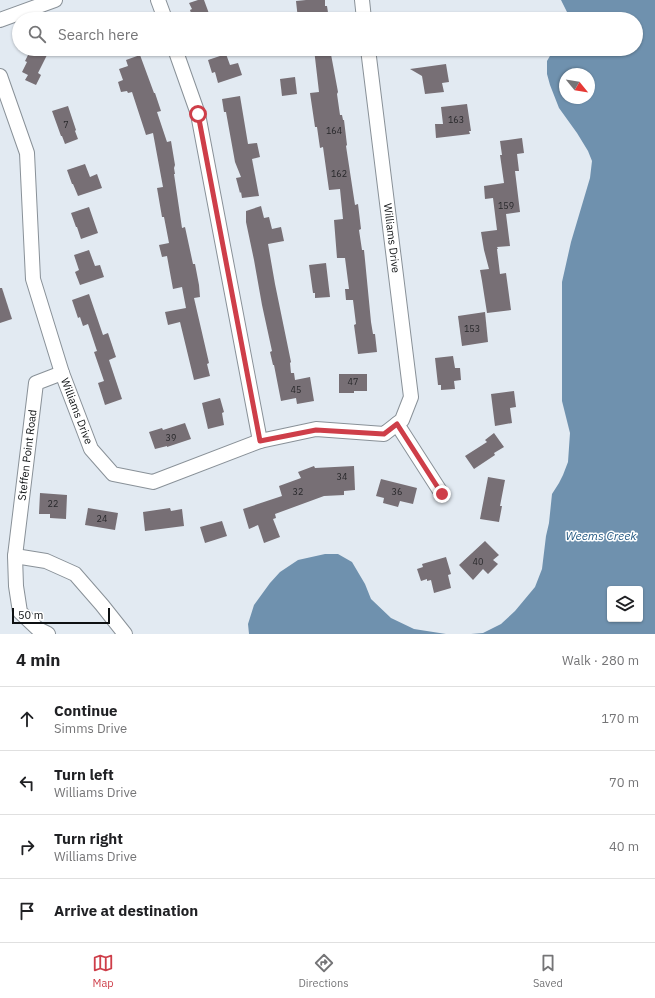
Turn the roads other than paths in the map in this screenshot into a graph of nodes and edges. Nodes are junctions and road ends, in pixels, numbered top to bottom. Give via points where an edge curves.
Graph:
1 (55, 0) edge
2 (158, 0) edge
3 (362, 0) edge
4 (22, 12) edge
5 (162, 12) edge
6 (363, 12) edge
7 (12, 16) edge
8 (0, 20) edge
9 (177, 56) edge
10 (369, 56) edge
11 (0, 76) edge
12 (62, 373) junction
13 (397, 424) junction
14 (260, 441) junction
15 (442, 494) dead end
16 (15, 556) junction
17 (48, 634) edge
18 (125, 634) edge

1 - 4 street
2 - 5 street
3 - 6 street
7 - 8 street
9 - 14 street via 198,114
10 - 13 street, Williams Drive via 411,397 402,420
11 - 12 street, Williams Drive via 27,153 33,279
12 - 14 street, Williams Drive via 91,449 113,474 153,482
12 - 16 street, Steffen Point Road via 36,383
13 - 14 street, Williams Drive via 384,434 316,430
13 - 15 street
16 - 17 street, Steffen Point Road via 20,612 38,629
16 - 18 street via 46,561 75,574

